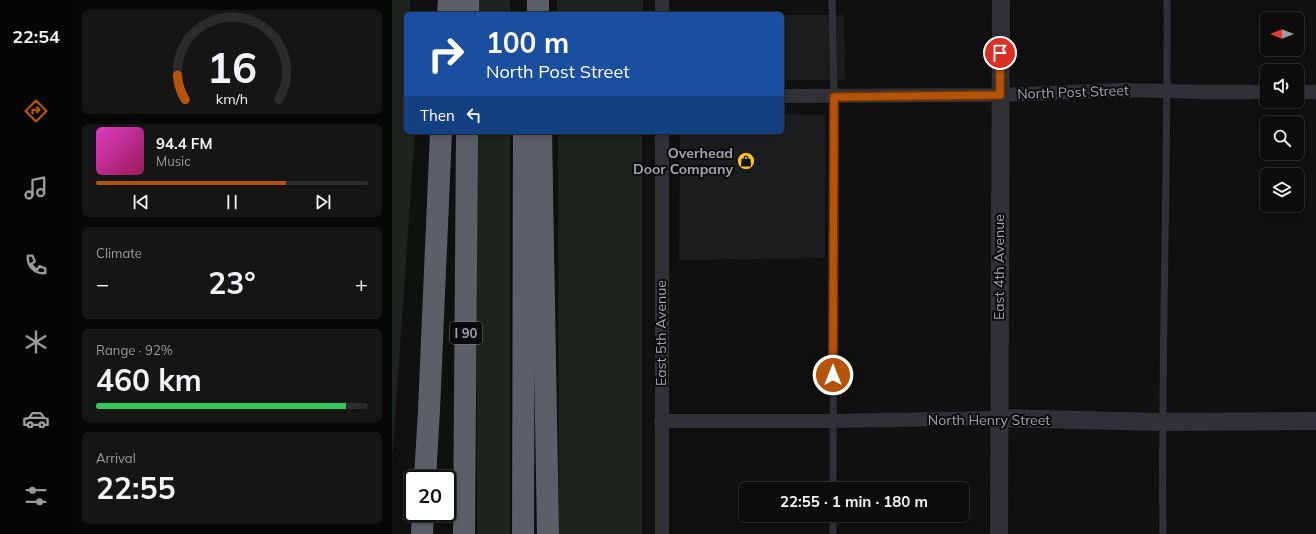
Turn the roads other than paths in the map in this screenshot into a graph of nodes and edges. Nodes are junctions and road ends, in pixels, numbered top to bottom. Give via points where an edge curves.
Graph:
1 (449, 0) edge
2 (468, 0) edge
3 (524, 0) edge
4 (538, 0) edge
5 (662, 0) edge
6 (832, 0) edge
7 (1001, 0) edge
8 (1167, 0) edge
9 (448, 12) edge
10 (468, 12) edge
11 (524, 12) edge
12 (538, 12) edge
13 (662, 12) edge
14 (1167, 91) junction
15 (1260, 92) edge
16 (1304, 92) edge
17 (1316, 92) edge
18 (1000, 95) junction
19 (784, 96) edge
20 (834, 97) junction
21 (441, 134) edge
22 (467, 134) edge
23 (524, 134) edge
24 (540, 134) edge
25 (662, 134) edge
26 (999, 418) junction
27 (661, 421) junction
28 (833, 421) junction
29 (1316, 421) edge
30 (1162, 422) junction
31 (426, 470) edge
32 (833, 482) edge
33 (423, 522) edge
34 (833, 522) edge
35 (422, 534) edge
36 (464, 534) edge
37 (523, 534) edge
38 (548, 534) edge
39 (662, 534) edge
40 (833, 534) edge
41 (999, 534) edge
42 (1164, 534) edge

1 - 9 highway
2 - 10 highway
3 - 11 highway
4 - 12 highway
5 - 13 street
6 - 20 lane
7 - 18 street, East 4th Avenue
8 - 14 lane
14 - 15 street, North Post Street
14 - 18 street, North Post Street via 1122,90
14 - 30 lane
16 - 17 street
18 - 20 street, North Post Street
18 - 26 street, East 4th Avenue
19 - 20 street, North Post Street
20 - 28 lane
21 - 31 highway
22 - 36 highway, I 90
23 - 37 highway
24 - 38 highway
25 - 27 street, East 5th Avenue
26 - 28 street, North Henry Street
26 - 30 street, North Henry Street
26 - 41 street, East 4th Avenue
27 - 28 street, North Henry Street
27 - 39 street, East 5th Avenue
28 - 32 lane
29 - 30 street, North Henry Street
30 - 42 lane
33 - 35 highway
34 - 40 lane

